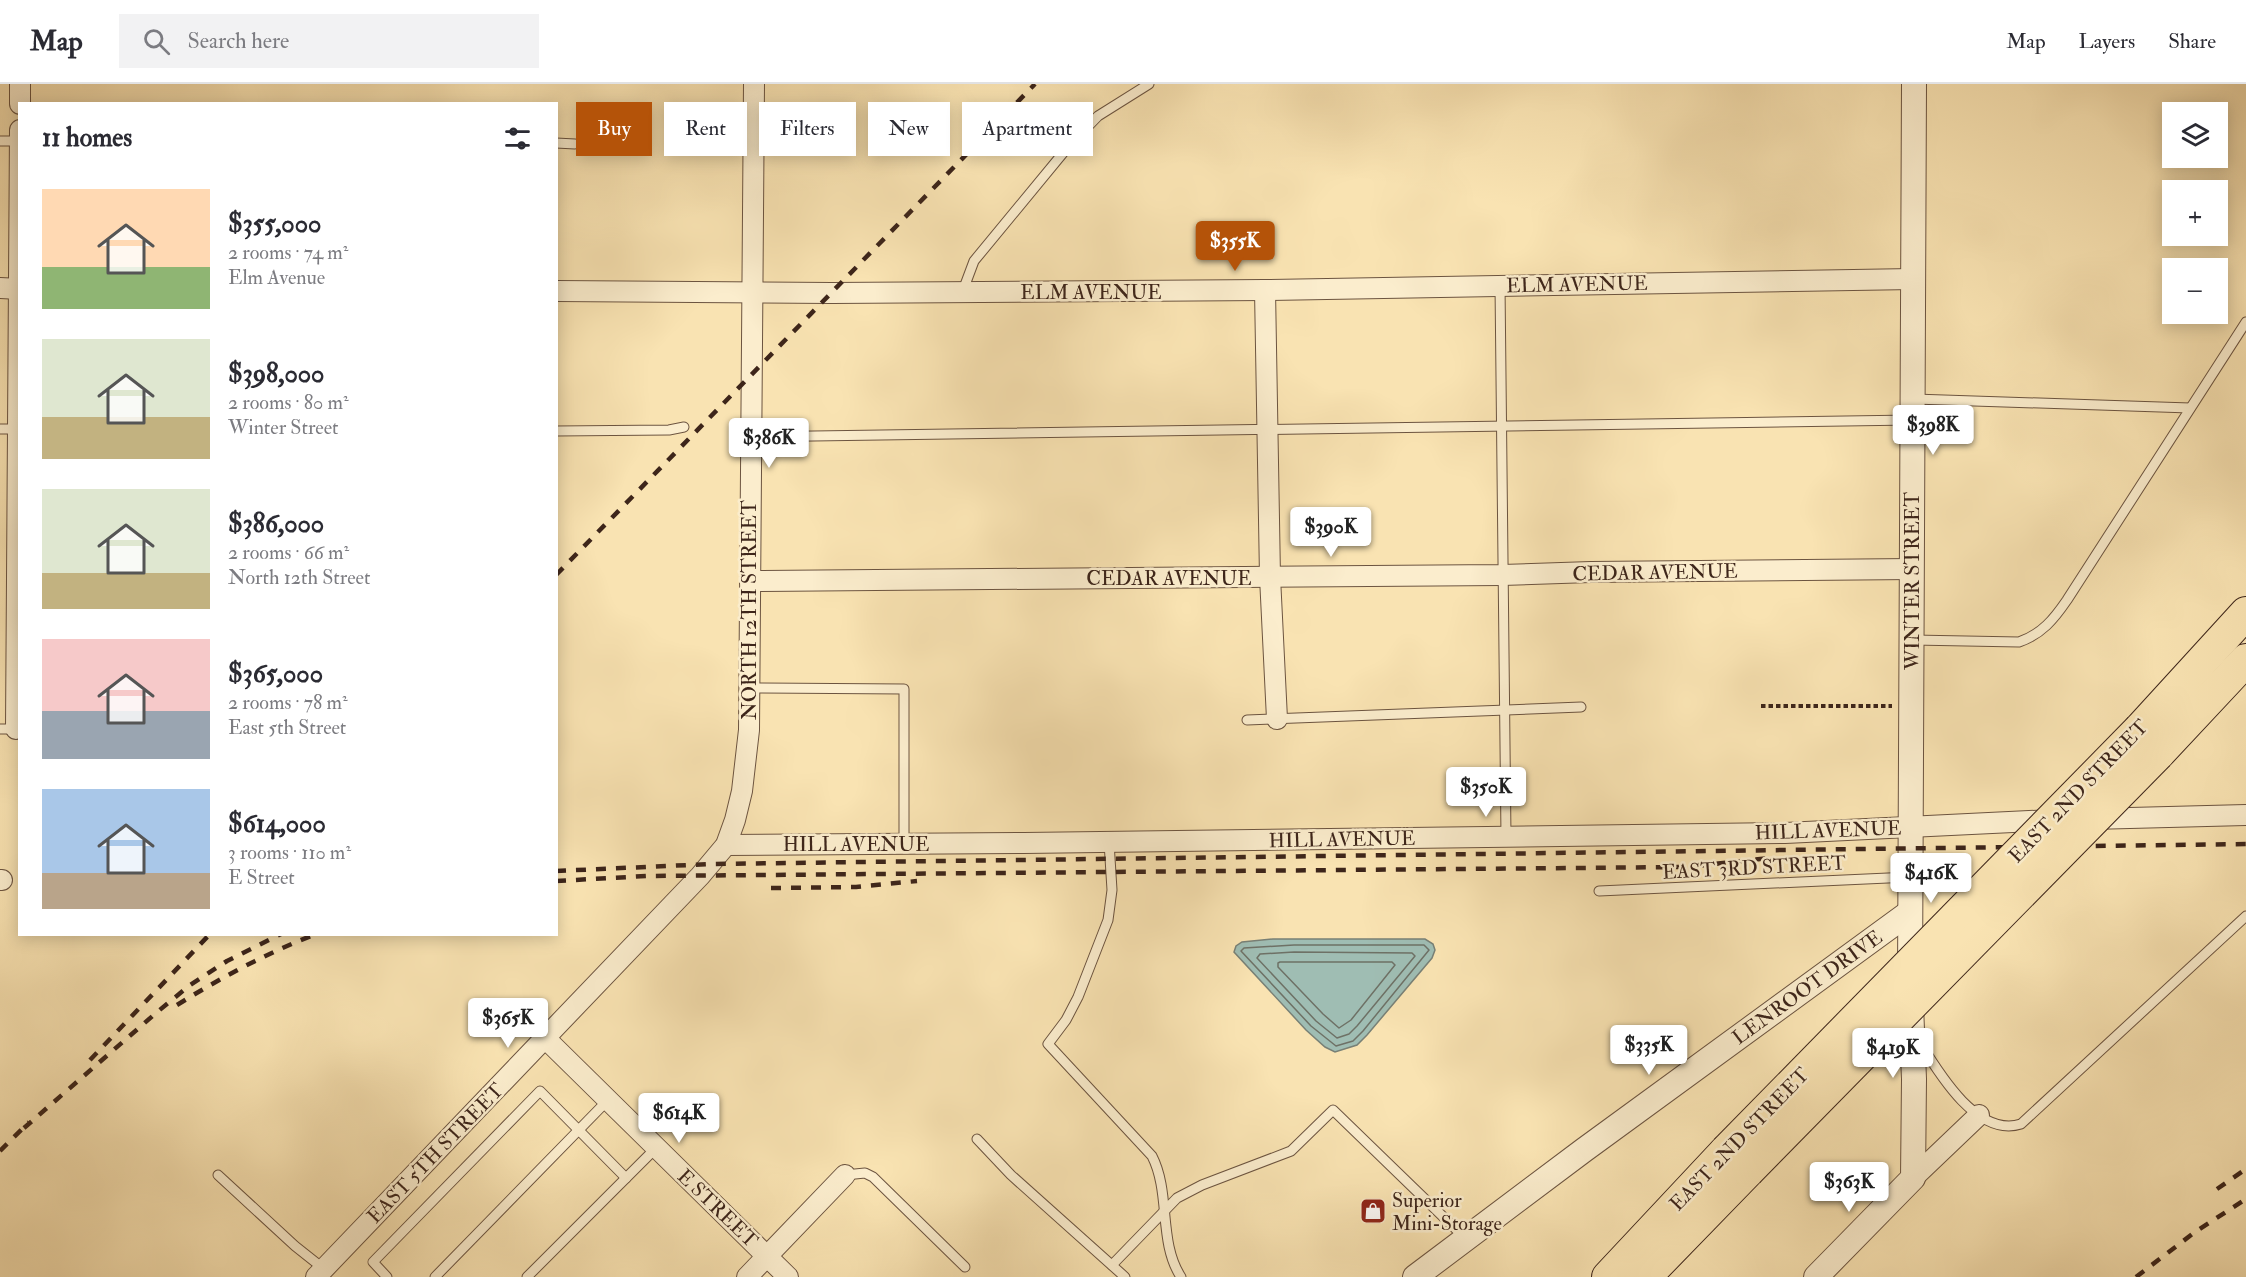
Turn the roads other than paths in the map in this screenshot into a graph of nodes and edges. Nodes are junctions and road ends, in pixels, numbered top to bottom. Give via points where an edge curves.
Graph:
1 (20, 84) edge
2 (754, 84) edge
3 (1149, 84) edge
4 (1914, 84) edge
5 (20, 102) edge
6 (0, 141) edge
7 (18, 141) edge
8 (558, 143) edge
9 (575, 144) dead end
10 (18, 166) edge
11 (1913, 279) junction
12 (1500, 285) junction
13 (13, 289) edge
14 (1265, 290) junction
15 (558, 291) edge
16 (753, 292) junction
17 (962, 293) junction
18 (2246, 322) edge
19 (2190, 408) junction
20 (1912, 409) junction
21 (1502, 426) junction
22 (684, 427) dead end
23 (12, 429) edge
24 (1267, 430) junction
25 (558, 431) edge
26 (750, 437) junction
27 (1912, 569) junction
28 (12, 574) edge
29 (1502, 575) junction
30 (1270, 578) junction
31 (750, 581) junction
32 (2246, 613) edge
33 (1911, 640) junction
34 (2246, 660) edge
35 (750, 688) junction
36 (1581, 708) dead end
37 (1505, 711) junction
38 (1276, 719) junction
39 (1246, 720) dead end
40 (12, 729) edge
41 (2246, 815) edge
42 (1910, 827) junction
43 (1506, 836) junction
44 (1109, 842) junction
45 (904, 844) junction
46 (726, 845) junction
47 (1910, 877) junction
48 (1599, 891) dead end
49 (1910, 912) junction
50 (2246, 916) edge
51 (1912, 1028) junction
52 (545, 1038) junction
53 (608, 1100) junction
54 (1979, 1115) junction
55 (579, 1130) junction
56 (976, 1139) dead end
57 (656, 1148) junction
58 (1737, 1161) junction
59 (218, 1175) dead end
60 (845, 1175) joint
61 (626, 1178) junction
62 (1913, 1178) junction
63 (1164, 1209) junction
64 (1466, 1239) junction
65 (767, 1256) junction
66 (1112, 1265) junction
67 (965, 1268) dead end
68 (324, 1274) edge
69 (387, 1277) edge
70 (435, 1277) edge
71 (527, 1277) edge
72 (747, 1277) edge
73 (788, 1277) edge
74 (1125, 1277) edge
75 (1181, 1277) edge
76 (1416, 1277) edge
77 (1608, 1277) edge
78 (1645, 1277) edge
79 (1816, 1277) edge

1 - 5 street
2 - 16 street, NORTH 12TH STREET
3 - 17 lane via 1098,116 1068,147 974,261
4 - 11 street, WINTER STREET
6 - 7 lane
8 - 9 lane
10 - 13 street
11 - 12 street, ELM AVENUE
11 - 20 street, WINTER STREET
12 - 14 street, ELM AVENUE
12 - 21 lane
13 - 23 street
14 - 17 street, ELM AVENUE
14 - 24 street
15 - 16 street, ELM AVENUE
16 - 17 street, ELM AVENUE
16 - 26 street, NORTH 12TH STREET
18 - 19 lane
19 - 20 lane
19 - 33 lane via 2067,600 2046,626 2019,642
20 - 21 lane
20 - 27 street, WINTER STREET
21 - 24 lane
21 - 29 lane
22 - 25 lane
23 - 28 street
24 - 26 lane
24 - 30 street
26 - 31 street, NORTH 12TH STREET
27 - 29 street, CEDAR AVENUE
27 - 33 street, WINTER STREET
28 - 40 street
29 - 30 street, CEDAR AVENUE
29 - 37 lane
30 - 31 street, CEDAR AVENUE
30 - 38 street
31 - 35 street, NORTH 12TH STREET
32 - 58 highway, EAST 2ND STREET, bridge
33 - 42 street, WINTER STREET
34 - 58 highway, EAST 2ND STREET, bridge via 2158,754
35 - 45 lane via 904,689
35 - 46 street, NORTH 12TH STREET via 744,783
36 - 37 lane
37 - 38 lane
37 - 43 lane
38 - 39 lane
41 - 42 street, HILL AVENUE
42 - 43 street, HILL AVENUE via 1785,833
42 - 47 street, WINTER STREET
43 - 44 street, HILL AVENUE
44 - 45 street, HILL AVENUE
44 - 63 lane via 1112,891 1108,920 1078,998 1048,1044 1147,1149 1156,1164
45 - 46 street, HILL AVENUE
46 - 52 street, EAST 5TH STREET
47 - 48 lane, EAST 3RD STREET
47 - 49 street, WINTER STREET
49 - 51 street, WINTER STREET
49 - 64 street, LENROOT DRIVE
50 - 54 lane via 2025,1122 2001,1126
51 - 54 lane via 1947,1084
51 - 62 street, WINTER STREET
52 - 53 street, E STREET
52 - 68 street, EAST 5TH STREET
53 - 55 lane
53 - 57 street, E STREET
54 - 62 street
55 - 61 lane
55 - 69 lane via 540,1091 373,1262
55 - 70 lane
56 - 66 lane
57 - 61 lane
57 - 65 street, E STREET
58 - 77 highway, EAST 2ND STREET
58 - 78 highway, EAST 2ND STREET
59 - 68 lane
60 - 65 street
60 - 67 lane via 865,1173 873,1177
61 - 71 lane
62 - 79 street
63 - 64 lane via 1188,1191 1291,1151 1333,1110
63 - 66 lane
63 - 75 lane via 1172,1257
64 - 76 street, LENROOT DRIVE
65 - 72 street
65 - 73 street, E STREET
66 - 74 lane

